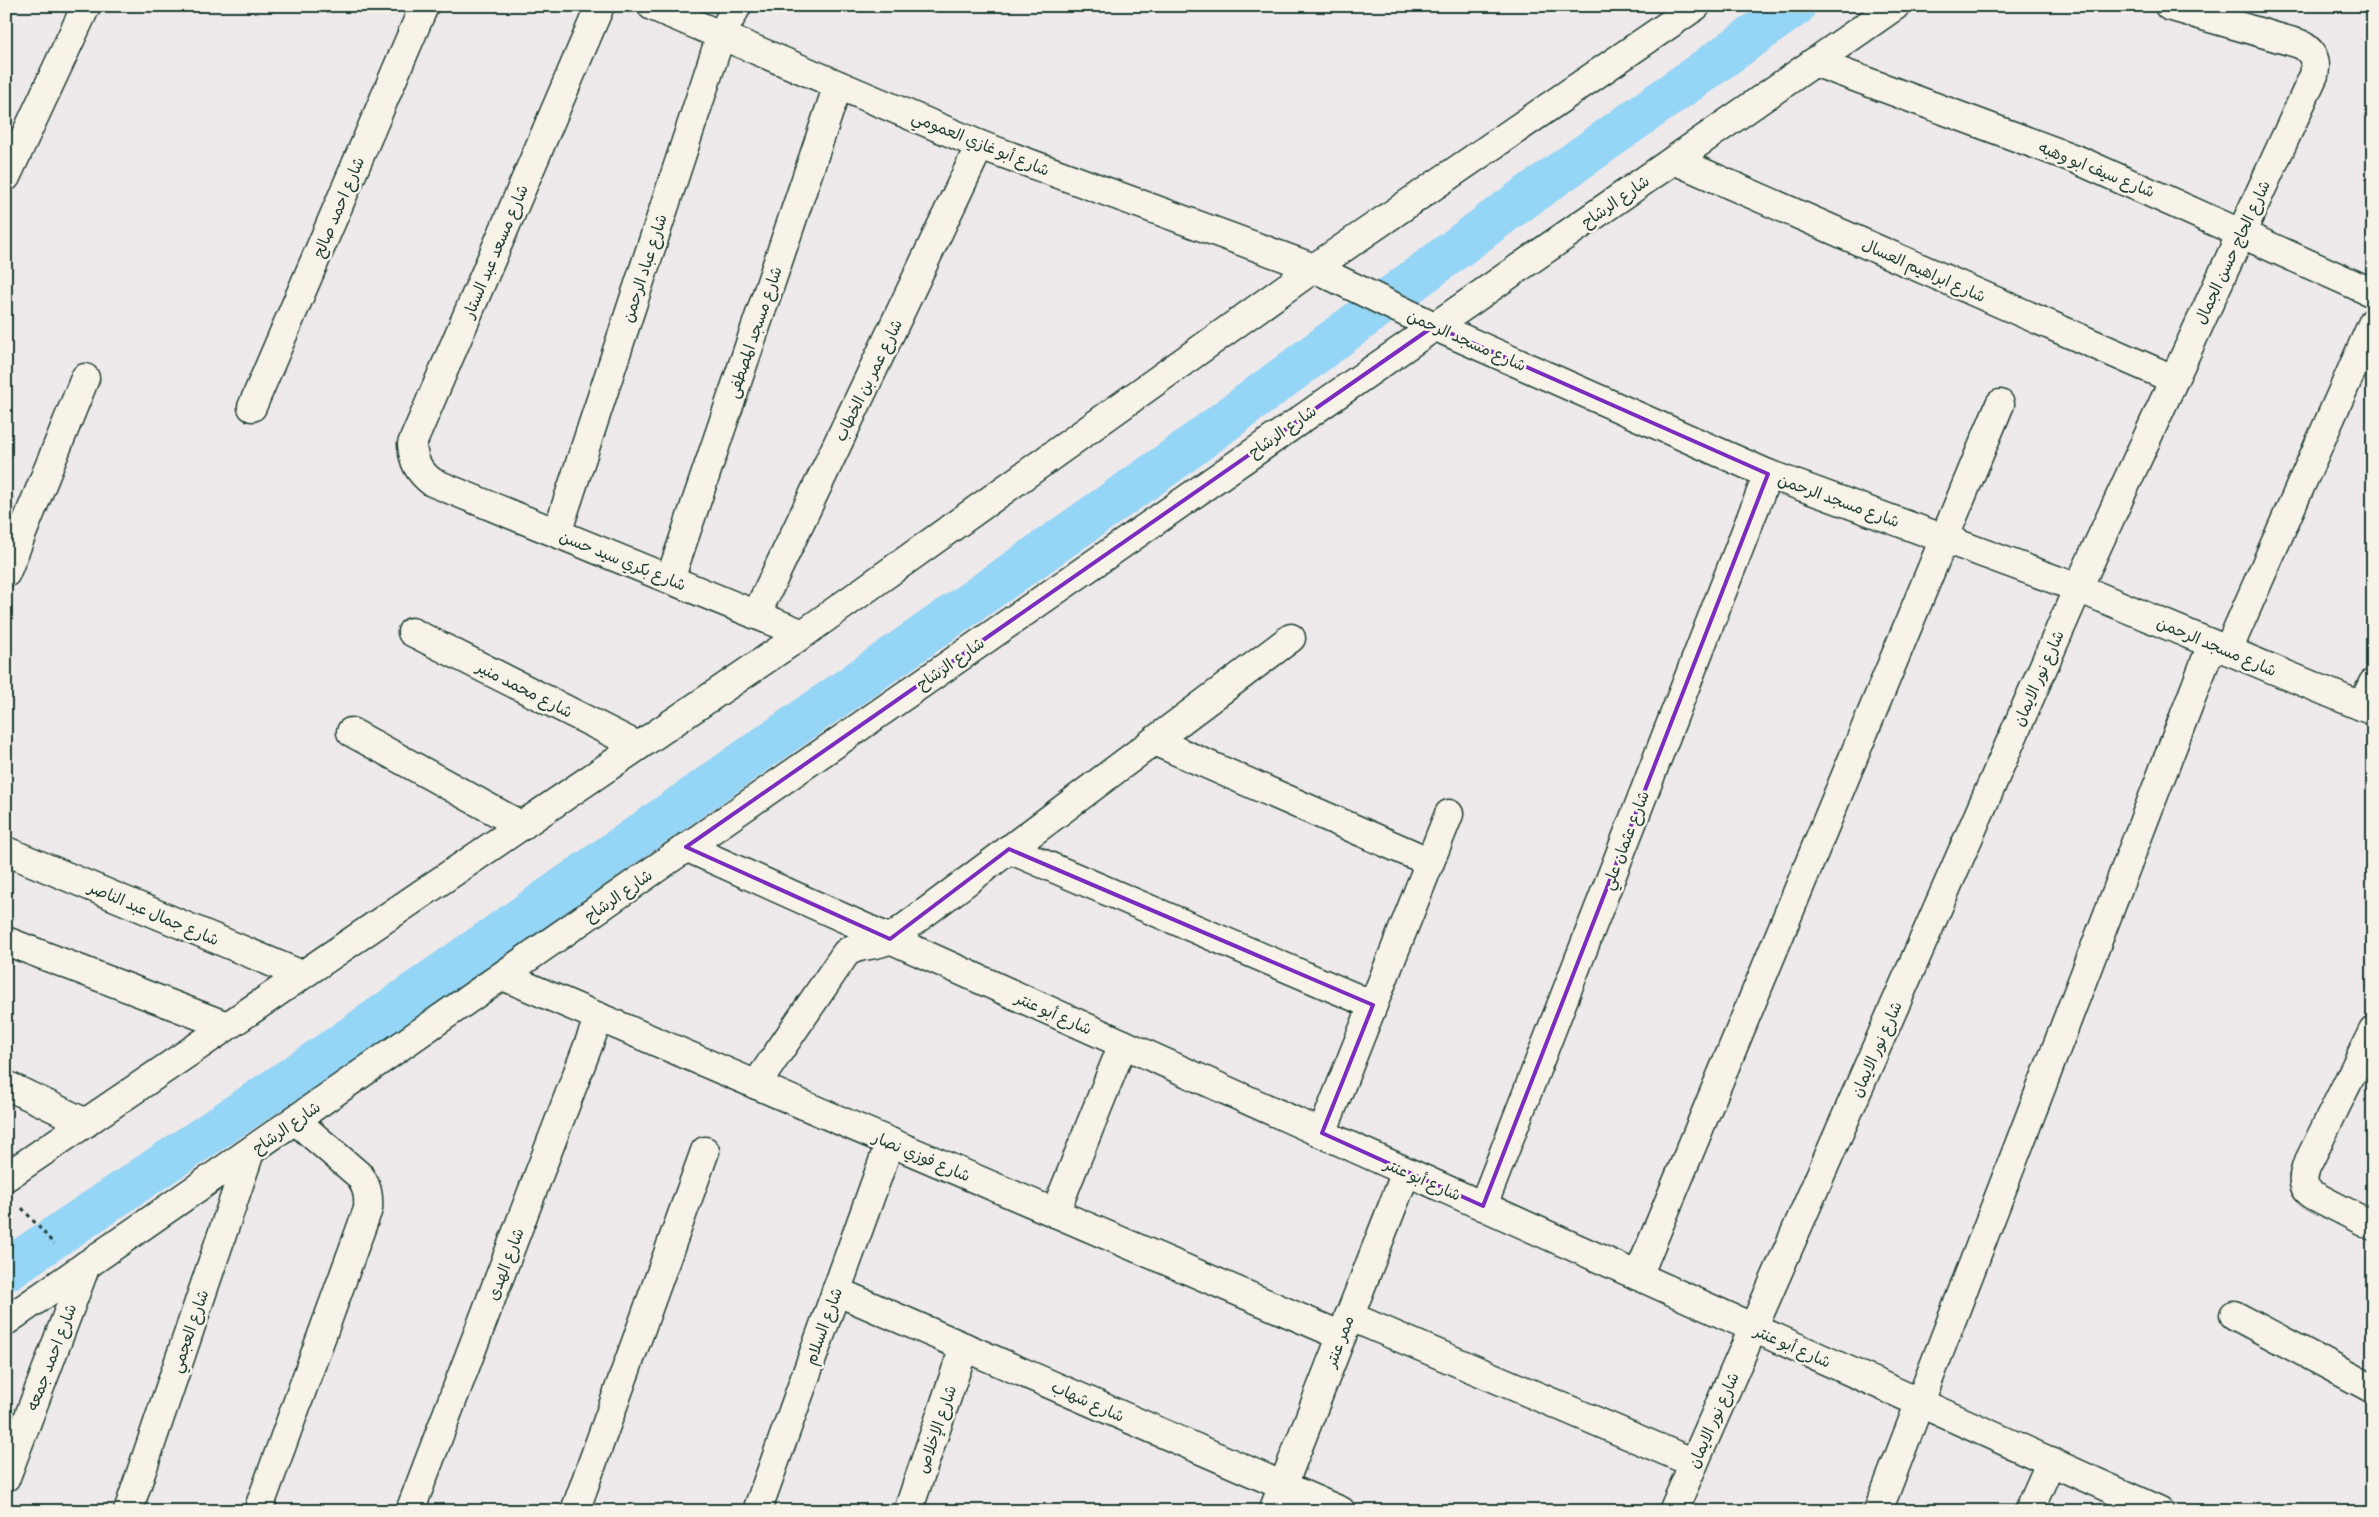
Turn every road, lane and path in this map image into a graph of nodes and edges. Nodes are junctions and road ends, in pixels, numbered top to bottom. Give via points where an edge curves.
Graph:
1 (86, 6) edge
2 (424, 6) edge
3 (600, 6) edge
4 (652, 6) edge
5 (738, 6) edge
6 (1696, 6) edge
7 (1895, 6) edge
8 (2170, 6) edge
9 (721, 35) junction
10 (1814, 62) junction
11 (838, 85) junction
12 (980, 145) junction
13 (1674, 160) junction
14 (6, 177) edge
15 (2241, 233) junction
16 (1314, 268) junction
17 (2373, 293) edge
18 (2373, 322) edge
19 (1434, 326) junction
20 (86, 378) dead end
21 (2174, 379) junction
22 (2000, 404) dead end
23 (252, 407) dead end
24 (1768, 474) junction
25 (443, 486) joint
26 (557, 533) junction
27 (1944, 538) junction
28 (6, 573) edge
29 (670, 579) junction
30 (2078, 588) junction
31 (756, 615) junction
32 (412, 632) dead end
33 (803, 634) junction
34 (1291, 638) dead end
35 (2220, 647) junction
36 (2369, 700) edge
37 (351, 732) dead end
38 (1154, 741) junction
39 (638, 746) junction
40 (1450, 814) dead end
41 (522, 826) junction
42 (686, 848) junction
43 (1009, 849) junction
44 (6, 851) edge
45 (1430, 862) junction
46 (890, 939) junction
47 (6, 941) edge
48 (302, 975) junction
49 (503, 976) junction
50 (1373, 1005) junction
51 (599, 1017) junction
52 (227, 1026) junction
53 (2371, 1039) edge
54 (1123, 1044) junction
55 (756, 1084) junction
56 (6, 1085) edge
57 (295, 1120) junction
58 (86, 1123) junction
59 (1322, 1133) junction
60 (890, 1142) junction
61 (704, 1151) dead end
62 (250, 1152) junction
63 (1406, 1172) junction
64 (6, 1177) edge
65 (19, 1206) dead end
66 (1482, 1206) junction
67 (1055, 1213) junction
68 (2373, 1226) edge
69 (82, 1268) junction
70 (1638, 1276) junction
71 (836, 1291) junction
72 (2234, 1315) dead end
73 (6, 1321) edge
74 (1345, 1326) junction
75 (1753, 1328) junction
76 (964, 1347) junction
77 (2373, 1389) edge
78 (1920, 1402) junction
79 (2051, 1462) junction
80 (1694, 1463) junction
81 (6, 1477) edge
82 (1283, 1486) junction
83 (260, 1505) dead end
84 (128, 1511) edge
85 (410, 1511) edge
86 (575, 1511) edge
87 (757, 1511) edge
88 (908, 1511) edge
89 (1273, 1511) edge
90 (1341, 1511) edge
91 (1673, 1511) edge
92 (1878, 1511) edge
93 (2029, 1511) edge
94 (2160, 1511) edge

1 - 14 street
2 - 23 street, شارع احمد صالح
3 - 25 street, شارع مسعد عبد الستار via 412,444 416,465 423,475
4 - 9 street, شارع أبو غازي العمومي
5 - 9 street, شارع عباد الرحمن
6 - 16 street
7 - 10 street, شارع الرشاح
8 - 15 street, شارع الحاج حسن الجمال via 2300,44 2312,53 2315,60 2314,75
9 - 11 street, شارع أبو غازي العمومي
9 - 26 street, شارع عباد الرحمن
10 - 13 street, شارع الرشاح
10 - 15 street, شارع سيف ابو وهبه via 2078,160
11 - 12 street, شارع أبو غازي العمومي
11 - 29 street, شارع مسجد المصطفى
12 - 16 street, شارع أبو غازي العمومي
12 - 31 street, شارع عمر بن الخطاب
13 - 19 street, شارع الرشاح
13 - 21 street, شارع ابراهيم العسال
15 - 17 street, شارع سيف ابو وهبه
15 - 21 street, شارع الحاج حسن الجمال
16 - 19 street, شارع مسجد الرحمن
16 - 33 street
18 - 35 street
19 - 24 street, شارع مسجد الرحمن
19 - 42 street, شارع الرشاح
20 - 28 street
21 - 30 street, شارع الحاج حسن الجمال
22 - 27 street
24 - 27 street, شارع مسجد الرحمن
24 - 66 street, شارع عثمان علي
25 - 26 street, شارع بكري سيد حسن
26 - 29 street, شارع بكري سيد حسن
27 - 30 street, شارع مسجد الرحمن
27 - 70 street
29 - 31 street, شارع بكري سيد حسن
30 - 35 street, شارع مسجد الرحمن
30 - 75 street, شارع نور الايمان
31 - 33 street, شارع بكري سيد حسن
32 - 39 street, شارع محمد منير
33 - 39 street
34 - 38 street
35 - 36 street, شارع مسجد الرحمن
35 - 78 street
37 - 41 street
38 - 43 street
38 - 45 street
39 - 41 street
40 - 45 street
41 - 48 street
42 - 46 street, شارع أبو عنتر
42 - 49 street, شارع الرشاح
43 - 46 street
43 - 50 street
44 - 48 street, شارع جمال عبد الناصر
45 - 50 street
46 - 54 street, شارع أبو عنتر
46 - 55 street via 880,945 858,945 846,953
47 - 52 street
48 - 52 street
49 - 51 street, شارع فوزي نصار
49 - 57 street, شارع الرشاح
50 - 59 street
51 - 55 street, شارع فوزي نصار
51 - 85 street, شارع الهدى
52 - 58 street
53 - 68 street via 2306,1167 2303,1180 2313,1195
54 - 59 street, شارع أبو عنتر
54 - 67 street
55 - 60 street, شارع فوزي نصار
56 - 58 street
57 - 62 street, شارع الرشاح
57 - 83 street via 360,1176 369,1197 368,1209
58 - 64 street
59 - 63 street, شارع أبو عنتر
60 - 67 street, شارع فوزي نصار
60 - 71 street, شارع السلام
61 - 86 street
62 - 69 street, شارع الرشاح
62 - 84 street, شارع العجمي
63 - 66 street, شارع أبو عنتر
63 - 74 street, ممر عنتر
65 - 69 path
66 - 70 street, شارع أبو عنتر
67 - 74 street, شارع فوزي نصار
69 - 73 street, شارع الرشاح
69 - 81 street, شارع احمد جمعه
70 - 75 street, شارع أبو عنتر
71 - 76 street, شارع شهاب
71 - 87 street, شارع السلام
72 - 77 street
74 - 80 street, شارع فوزي نصار
74 - 82 street, ممر عنتر
75 - 78 street, شارع أبو عنتر
75 - 80 street, شارع نور الايمان
76 - 82 street, شارع شهاب
76 - 88 street, شارع الإخلاص
78 - 79 street, شارع أبو عنتر
78 - 92 street
79 - 93 street
79 - 94 street, شارع أبو عنتر
80 - 91 street, شارع نور الايمان
82 - 89 street, ممر عنتر
82 - 90 street, شارع شهاب

